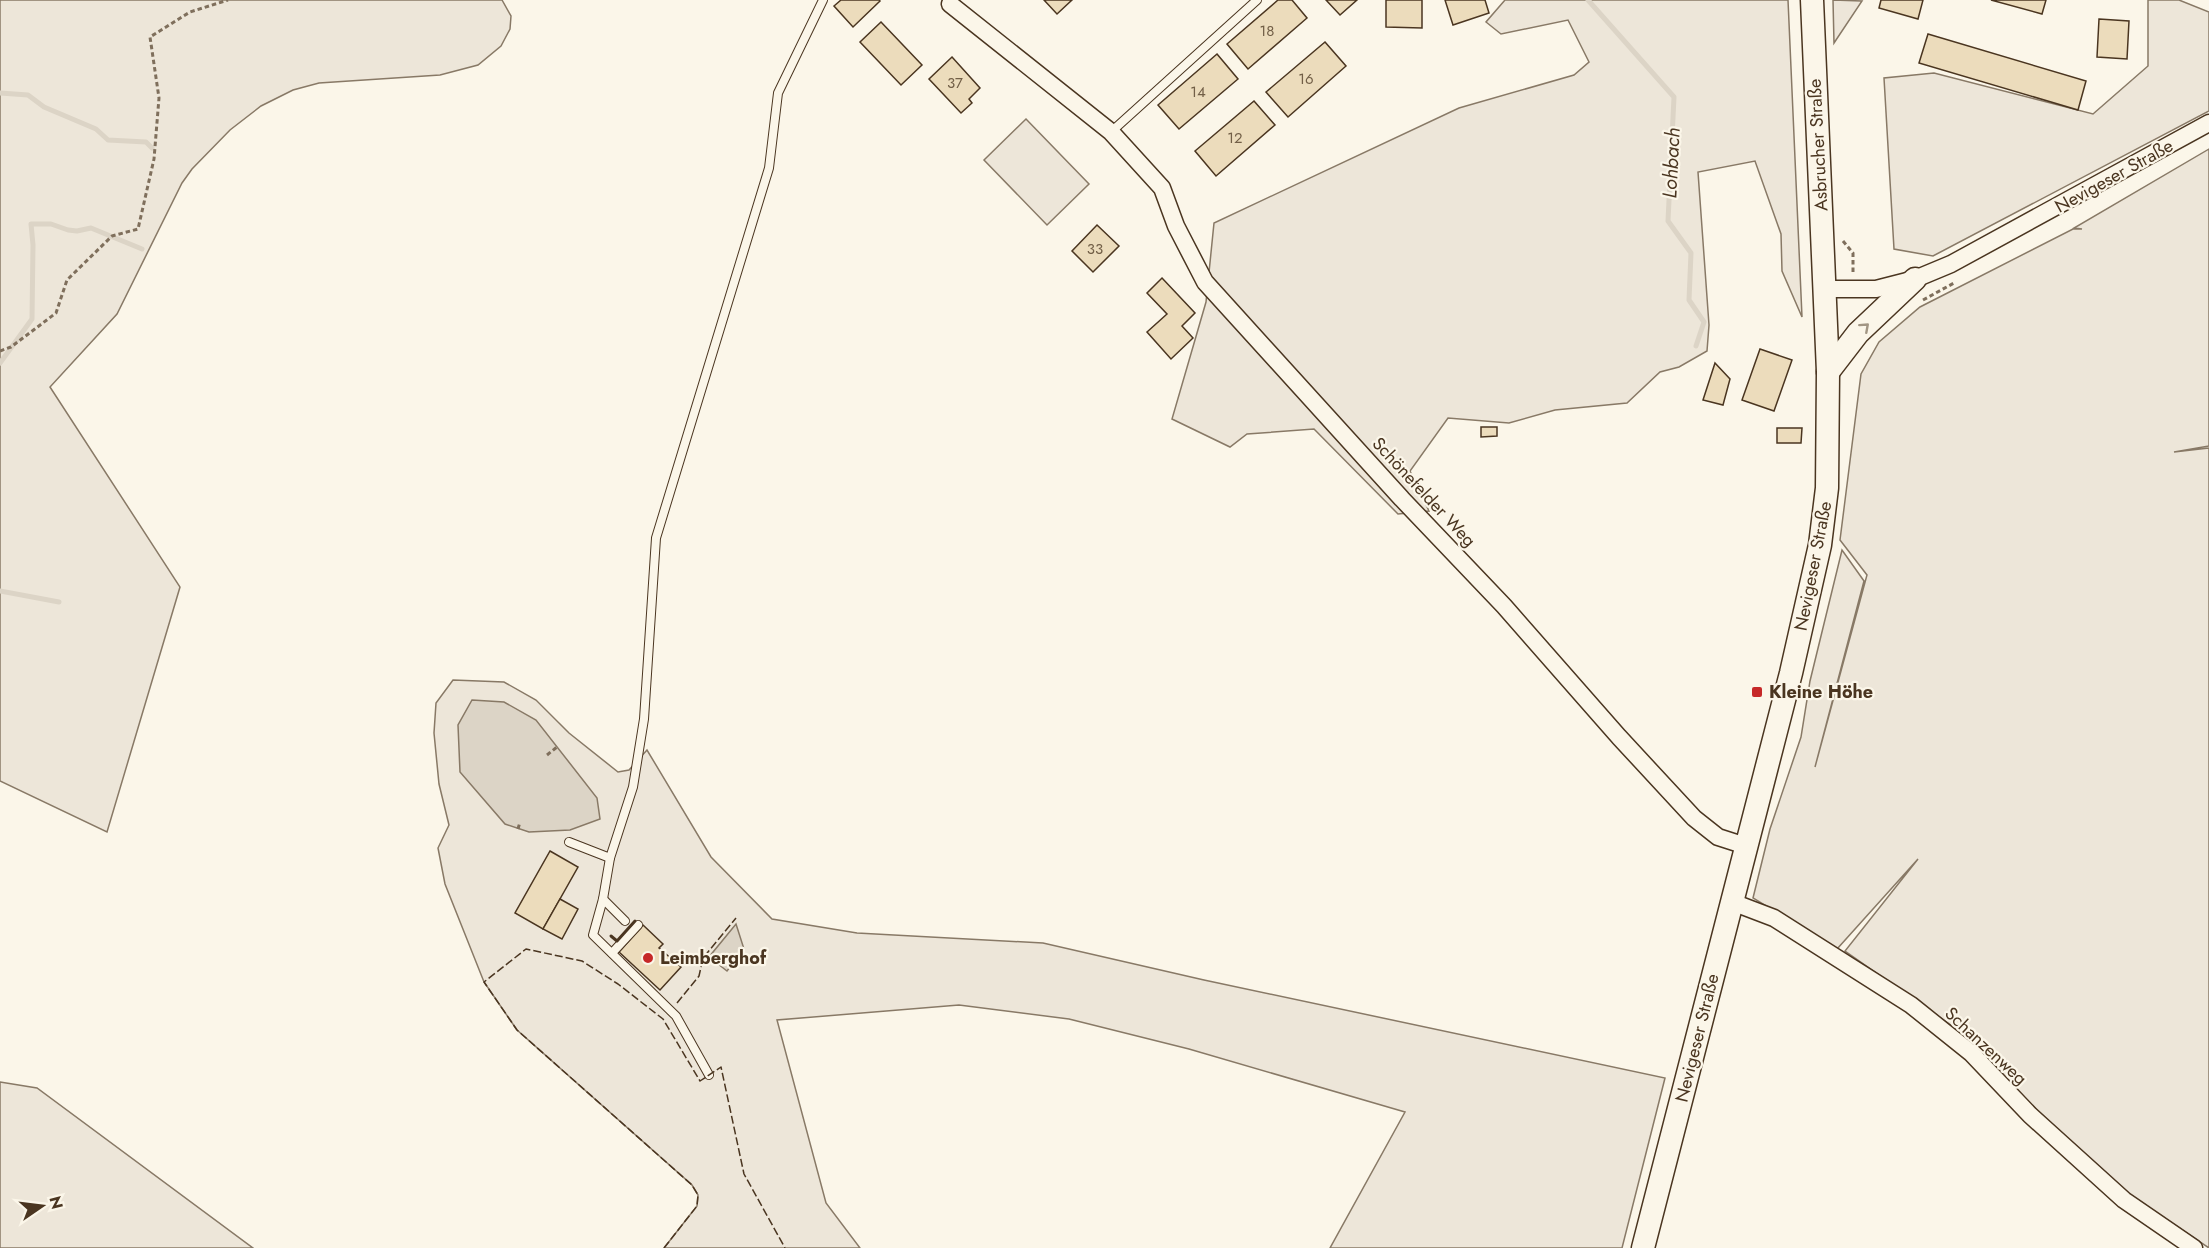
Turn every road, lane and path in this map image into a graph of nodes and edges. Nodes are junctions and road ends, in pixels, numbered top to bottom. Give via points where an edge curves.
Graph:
1 (228, 0) edge
2 (823, 0) edge
3 (1257, 0) edge
4 (1812, 0) edge
5 (947, 2) edge
6 (2209, 123) edge
7 (1111, 132) junction
8 (1916, 279) junction
9 (1825, 289) junction
10 (0, 351) edge
11 (1828, 372) junction
12 (557, 747) dead end
13 (547, 755) dead end
14 (520, 822) dead end
15 (518, 829) dead end
16 (568, 842) dead end
17 (1746, 846) junction
18 (610, 858) junction
19 (603, 899) junction
20 (1732, 902) junction
21 (624, 921) dead end
22 (638, 925) dead end
23 (612, 953) junction
24 (709, 1075) dead end
25 (1643, 1248) edge
26 (2194, 1248) edge

1 - 10 path via 190,12 150,37 159,98 154,159 138,229 112,236 67,280 56,313
2 - 18 lane via 778,93 768,168 656,538 644,719 633,787
3 - 7 lane
4 - 9 main road, Asbrucher Straße
5 - 7 street, Schönefelder Weg
6 - 8 street, Nevigeser Straße via 1951,264
7 - 17 street, Schönefelder Weg via 1162,188 1176,226 1205,282 1694,818 1718,837
8 - 9 street, Nevigeser Straße via 1876,290
11 -> 8 main road via 1858,333
9 - 11 main road, Nevigeser Straße
11 - 17 main road, Nevigeser Straße via 1827,488 1820,545
12 - 13 path
14 - 15 path
16 - 18 lane
17 - 20 main road, Nevigeser Straße
18 - 19 lane
19 - 21 lane
19 - 23 lane via 593,935
20 - 25 main road, Nevigeser Straße
20 - 26 street, Schanzenweg via 1774,918 1911,1005 1971,1053 2030,1115 2124,1200
22 - 23 lane
23 - 24 lane via 676,1016

